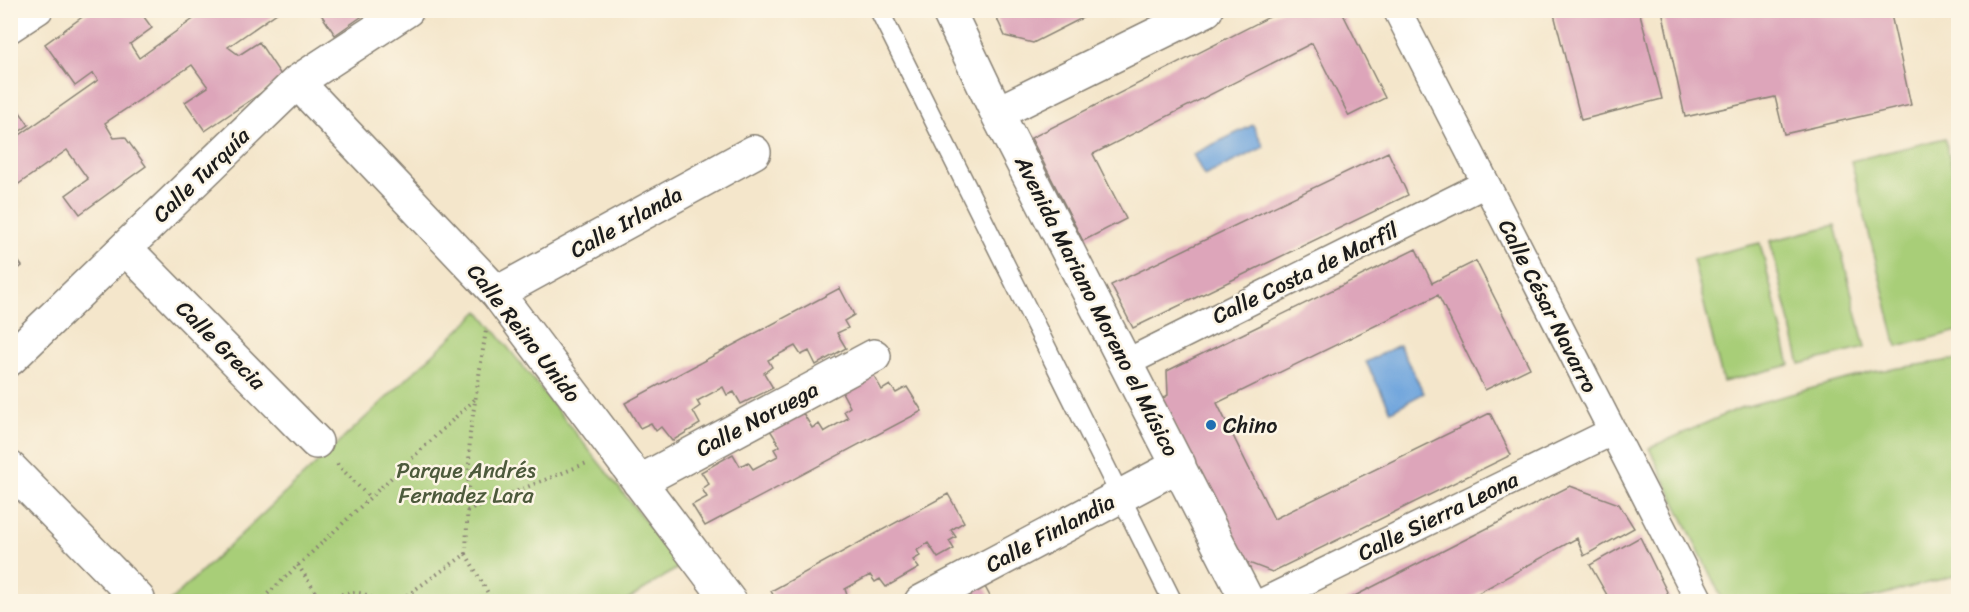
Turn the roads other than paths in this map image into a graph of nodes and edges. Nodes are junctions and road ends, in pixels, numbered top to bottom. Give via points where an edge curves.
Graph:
1 (39, 10) edge
2 (407, 10) edge
3 (879, 10) edge
4 (948, 10) edge
5 (1206, 10) edge
6 (1397, 10) edge
7 (10, 29) edge
8 (297, 82) junction
9 (998, 113) junction
10 (754, 152) dead end
11 (1485, 184) junction
12 (125, 249) junction
13 (497, 293) junction
14 (874, 356) dead end
15 (10, 359) edge
16 (1126, 363) junction
17 (1613, 431) junction
18 (316, 442) road end
19 (1179, 465) junction
20 (10, 468) edge
21 (639, 482) junction
22 (1120, 496) junction
23 (138, 599) dead end
24 (730, 602) edge
25 (921, 602) edge
26 (1173, 602) edge
27 (1248, 602) edge
28 (1263, 602) edge
29 (1700, 602) edge

1 - 7 street
2 - 8 street, Calle Turquía
3 - 22 lane
4 - 9 street, Avenida Mariano Moreno el Músico
5 - 9 street
6 - 11 street, Calle César Navarro
8 - 12 street, Calle Turquía
8 - 13 street, Calle Reino Unido
9 - 16 street, Avenida Mariano Moreno el Músico
10 - 13 street, Calle Irlanda
11 - 16 street, Calle Costa de Marfíl
11 - 17 street, Calle César Navarro
12 - 15 street, Calle Turquía
12 - 18 street, Calle Grecia
13 - 21 street, Calle Reino Unido
14 - 21 street, Calle Noruega
16 - 19 street, Avenida Mariano Moreno el Músico
17 - 28 street, Calle Sierra Leona
17 - 29 street, Calle César Navarro
19 - 22 street, Calle Finlandia
19 - 27 street, Avenida Mariano Moreno el Músico
20 - 23 street
21 - 24 street, Calle Reino Unido
22 - 25 street, Calle Finlandia
22 - 26 lane

